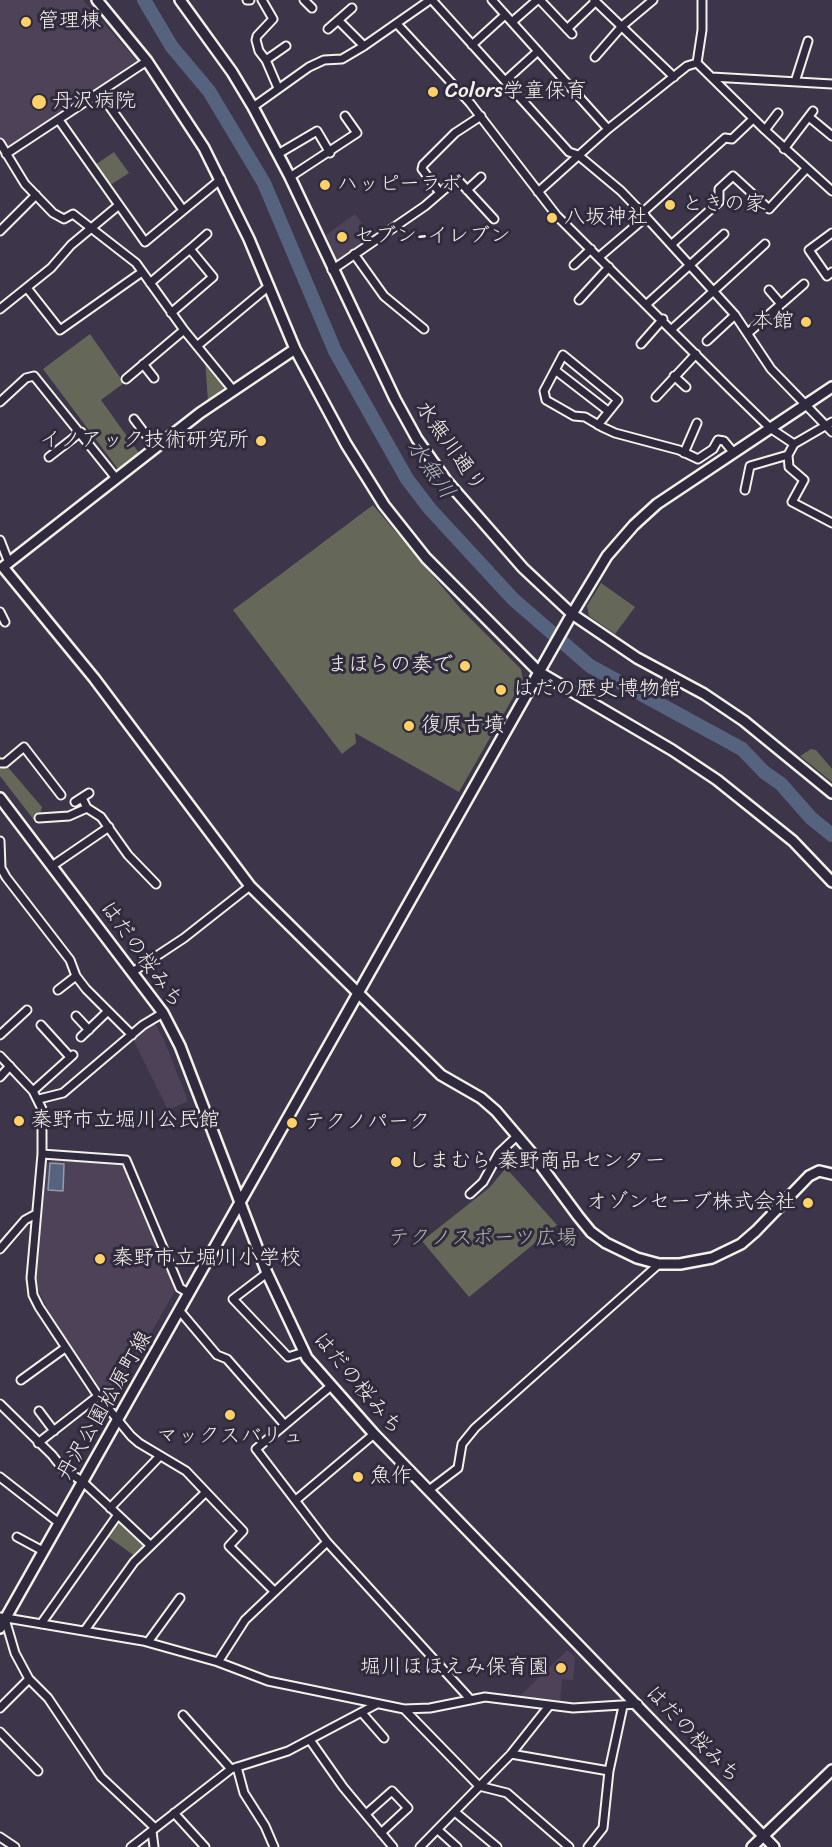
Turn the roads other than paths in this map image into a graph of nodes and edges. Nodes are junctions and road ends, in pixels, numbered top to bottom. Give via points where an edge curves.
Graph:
1 (97, 0) edge
2 (180, 0) edge
3 (262, 0) edge
4 (304, 0) edge
5 (431, 0) edge
6 (492, 0) edge
7 (538, 0) edge
8 (653, 0) edge
9 (702, 0) edge
10 (595, 1) edge
11 (312, 8) dead end
12 (352, 8) dead end
13 (505, 15) junction
14 (338, 20) junction
15 (512, 22) junction
16 (398, 25) junction
17 (622, 26) junction
18 (328, 28) dead end
19 (808, 41) dead end
20 (472, 45) junction
21 (286, 46) dead end
22 (364, 46) junction
23 (538, 51) junction
24 (595, 57) dead end
25 (266, 60) junction
26 (147, 61) junction
27 (697, 63) junction
28 (674, 76) junction
29 (711, 77) junction
30 (505, 81) junction
31 (795, 82) junction
32 (832, 84) edge
33 (278, 88) junction
34 (100, 93) junction
35 (253, 107) junction
36 (778, 113) dead end
37 (345, 116) dead end
38 (481, 116) junction
39 (59, 120) junction
40 (753, 120) junction
41 (608, 129) junction
42 (765, 130) junction
43 (832, 136) edge
44 (0, 143) edge
45 (784, 149) junction
46 (330, 153) junction
47 (6, 154) junction
48 (278, 154) junction
49 (578, 155) junction
50 (806, 169) junction
51 (290, 177) junction
52 (481, 177) dead end
53 (221, 179) junction
54 (467, 190) junction
55 (832, 191) edge
56 (538, 192) junction
57 (440, 193) junction
58 (36, 195) junction
59 (119, 205) junction
60 (493, 205) dead end
61 (183, 210) junction
62 (487, 211) junction
63 (644, 215) junction
64 (494, 219) dead end
65 (92, 228) junction
66 (0, 231) edge
67 (832, 233) edge
68 (207, 234) dead end
69 (724, 234) dead end
70 (672, 244) junction
71 (765, 244) dead end
72 (190, 249) junction
73 (591, 249) junction
74 (354, 254) junction
75 (599, 257) junction
76 (574, 264) dead end
77 (690, 265) junction
78 (609, 267) junction
79 (332, 270) junction
80 (142, 272) junction
81 (832, 272) edge
82 (150, 283) junction
83 (804, 284) dead end
84 (269, 286) junction
85 (27, 288) junction
86 (769, 290) dead end
87 (713, 291) junction
88 (579, 300) dead end
89 (647, 304) junction
90 (781, 304) junction
91 (0, 309) edge
92 (171, 313) junction
93 (735, 315) junction
94 (663, 319) junction
95 (424, 329) dead end
96 (672, 329) junction
97 (184, 330) junction
98 (748, 333) junction
99 (708, 341) dead end
100 (641, 344) dead end
101 (197, 346) junction
102 (295, 350) junction
103 (696, 354) junction
104 (143, 364) junction
105 (555, 370) junction
106 (674, 376) junction
107 (154, 378) dead end
108 (126, 379) dead end
109 (686, 387) dead end
110 (832, 387) edge
111 (233, 390) junction
112 (656, 397) dead end
113 (0, 402) edge
114 (805, 404) junction
115 (608, 411) junction
116 (134, 419) dead end
117 (698, 423) dead end
118 (829, 424) edge
119 (598, 425) junction
120 (770, 428) junction
121 (81, 432) junction
122 (832, 432) edge
123 (794, 444) junction
124 (155, 447) junction
125 (733, 452) junction
126 (684, 453) junction
127 (788, 455) junction
128 (49, 457) dead end
129 (115, 477) junction
130 (745, 490) dead end
131 (832, 523) edge
132 (0, 540) edge
133 (4, 566) edge
134 (0, 612) edge
135 (570, 617) junction
136 (5, 622) dead end
137 (539, 672) junction
138 (0, 763) edge
139 (89, 793) dead end
140 (832, 794) edge
141 (61, 795) dead end
142 (0, 798) edge
143 (82, 798) junction
144 (75, 802) dead end
145 (87, 808) junction
146 (4, 812) edge
147 (39, 818) dead end
148 (109, 827) junction
149 (0, 841) edge
150 (52, 866) junction
151 (3, 880) edge
152 (832, 882) edge
153 (156, 884) dead end
154 (250, 886) junction
155 (134, 971) junction
156 (76, 976) junction
157 (58, 990) dead end
158 (359, 992) junction
159 (27, 1010) dead end
160 (108, 1011) junction
161 (163, 1012) junction
162 (76, 1016) dead end
163 (40, 1025) dead end
164 (89, 1030) junction
165 (0, 1035) edge
166 (132, 1035) junction
167 (81, 1037) dead end
168 (0, 1056) edge
169 (10, 1066) junction
170 (0, 1077) edge
171 (33, 1091) junction
172 (39, 1099) junction
173 (517, 1136) junction
174 (42, 1154) junction
175 (832, 1174) edge
176 (470, 1194) dead end
177 (241, 1202) junction
178 (36, 1214) junction
179 (0, 1249) edge
180 (659, 1264) junction
181 (267, 1273) junction
182 (189, 1293) junction
183 (179, 1310) junction
184 (64, 1348) junction
185 (304, 1352) junction
186 (21, 1380) dead end
187 (331, 1386) junction
188 (98, 1396) junction
189 (0, 1404) edge
190 (39, 1411) dead end
191 (117, 1418) junction
192 (284, 1424) junction
193 (54, 1431) junction
194 (374, 1434) junction
195 (38, 1443) junction
196 (160, 1456) junction
197 (0, 1477) edge
198 (82, 1481) junction
199 (429, 1490) junction
200 (206, 1492) junction
201 (296, 1500) junction
202 (110, 1508) junction
203 (117, 1516) junction
204 (59, 1523) junction
205 (17, 1537) dead end
206 (327, 1542) junction
207 (150, 1545) junction
208 (43, 1551) junction
209 (274, 1591) junction
210 (180, 1598) dead end
211 (2, 1622) edge
212 (41, 1624) junction
213 (85, 1630) junction
214 (148, 1642) junction
215 (218, 1662) junction
216 (29, 1679) junction
217 (470, 1699) junction
218 (377, 1704) junction
219 (638, 1704) junction
220 (549, 1706) junction
221 (623, 1706) junction
222 (0, 1708) edge
223 (404, 1709) junction
224 (363, 1714) junction
225 (183, 1715) dead end
226 (0, 1732) edge
227 (384, 1738) dead end
228 (310, 1740) junction
229 (511, 1754) junction
230 (234, 1768) junction
231 (832, 1770) edge
232 (38, 1771) dead end
233 (609, 1771) junction
234 (479, 1786) junction
235 (455, 1812) junction
236 (174, 1813) junction
237 (366, 1814) junction
238 (153, 1829) junction
239 (438, 1830) junction
240 (381, 1833) junction
241 (763, 1836) junction
242 (0, 1837) edge
243 (15, 1847) edge
244 (130, 1847) edge
245 (154, 1847) edge
246 (205, 1847) edge
247 (274, 1847) edge
248 (393, 1847) edge
249 (420, 1847) edge
250 (457, 1847) edge
251 (497, 1847) edge
252 (570, 1847) edge
253 (588, 1847) edge
254 (752, 1847) edge
255 (774, 1847) edge

1 - 26 street
2 - 35 street, 水無川通り
3 - 25 street via 273,19 256,36
4 - 11 street
5 - 16 street
5 - 20 street
6 - 13 street
7 - 10 street via 569,31
7 - 15 street
8 - 17 street
9 - 27 street
10 - 17 street
12 - 14 street
13 - 15 street
13 - 20 street
14 - 18 street
14 - 22 street
15 - 23 street
16 - 22 street
16 - 38 street
17 - 24 street via 598,47
17 - 28 street
19 - 31 street
20 - 30 street
21 - 25 street
22 - 33 street via 342,59 324,60
23 - 30 street
23 - 41 street
25 - 33 street
26 - 34 street
26 - 53 street
27 - 28 street
27 - 29 street
28 - 41 street
29 - 31 street
29 - 40 street
30 - 49 street via 569,152
31 - 32 street
33 - 35 street
34 - 39 street
34 - 61 street
35 - 48 street, 水無川通り
36 - 42 street
37 - 46 street via 357,133
38 - 56 street
38 - 57 street via 455,133 423,165
39 - 47 street
39 - 59 street
40 - 42 street
40 - 63 street via 732,139 725,138
41 - 49 street
42 - 45 street
43 - 45 street via 811,114
44 - 47 street
45 - 50 street
46 - 48 street via 316,131
46 - 51 street
47 - 58 street
48 - 51 street, 水無川通り
49 - 56 street
49 - 63 street
50 - 55 street
50 - 70 street via 769,209 731,173 719,189 719,202
51 - 79 street, 水無川通り
52 - 54 street
53 - 61 street
53 - 84 street
54 - 57 street via 454,181
54 - 62 street
56 - 73 street
57 - 74 street
58 - 65 street via 64,219 73,214
58 - 66 street
59 - 61 street via 146,242
59 - 65 street
60 - 62 street
62 - 64 street
63 - 70 street
63 - 75 street
65 - 80 street
65 - 85 street
67 - 81 street via 809,250 827,276
68 - 72 street
69 - 77 street
70 - 77 street
71 - 87 street
72 - 82 street
72 - 92 street via 213,277
73 - 75 street
73 - 76 street
74 - 79 street
74 - 95 street via 384,296
75 - 78 street
77 - 87 street
77 - 89 street
78 - 88 street
78 - 89 street
79 - 135 street, 水無川通り via 417,439 446,480
80 - 82 street
80 - 85 street via 60,330
82 - 92 street
83 - 90 street
84 - 101 street
84 - 102 street
85 - 91 street
86 - 90 street
87 - 93 street
87 - 96 street
89 - 94 street
90 - 98 street
92 - 97 street
93 - 98 street
93 - 99 street
94 - 96 street
94 - 100 street
96 - 103 street
97 - 101 street
97 - 104 street
98 - 114 street via 771,369
101 - 111 street
102 - 111 street
102 - 137 street via 384,505 426,558
103 - 106 street
103 - 120 street
104 - 107 street
104 - 108 street via 133,368
105 - 115 street
105 - 115 street via 563,355 618,400
105 - 119 street via 544,392 546,400
106 - 109 street
106 - 112 street
110 - 114 street, 丹沢公園松原町線
111 - 124 street
113 - 121 street via 26,378 34,376
114 - 118 street
114 - 120 street, 丹沢公園松原町線
115 - 119 street
116 - 124 street
117 - 126 street
118 - 122 street
118 - 123 street
119 - 126 street via 615,434
120 - 123 street
120 - 125 street, 丹沢公園松原町線
121 - 128 street
121 - 129 street
123 - 127 street
124 - 129 street
125 - 126 street via 721,439 698,459
125 - 135 street, 丹沢公園松原町線 via 633,525 608,556
127 - 130 street via 750,466
127 - 131 street via 789,467 804,480 792,502
129 - 133 street
132 - 133 street
133 - 154 street via 94,678
134 - 136 street
135 - 137 street, 丹沢公園松原町線
135 - 140 street, 水無川通り via 744,721
137 - 152 street via 717,780 793,841
137 - 158 street, 丹沢公園松原町線
138 - 141 street via 24,747
139 - 143 street
142 - 146 street, はだの桜みち
143 - 144 street
143 - 145 street
145 - 147 street via 69,816
145 - 148 street
146 - 150 street, はだの桜みち
148 - 150 street
148 - 153 street via 128,855
149 - 151 street
150 - 155 street, はだの桜みち
151 - 156 street via 70,960
154 - 155 street
154 - 158 street
155 - 161 street, はだの桜みち
156 - 157 street
156 - 160 street
158 - 173 street via 441,1075 481,1098
158 - 177 street, 丹沢公園松原町線
159 - 165 street
160 - 164 street
160 - 166 street
161 - 166 street
161 - 177 street, はだの桜みち
162 - 164 street
163 - 171 street via 45,1035 71,1056
164 - 167 street
166 - 172 street via 63,1093
168 - 169 street
169 - 170 street
169 - 171 street
171 - 172 street
172 - 174 street
173 - 176 street via 499,1153 483,1182
173 - 180 street via 591,1232 621,1252
174 - 178 street
174 - 182 street via 126,1160 180,1288
175 - 180 street via 819,1171 809,1176 741,1244 696,1262
177 - 181 street, はだの桜みち
177 - 182 street, 丹沢公園松原町線
178 - 179 street via 25,1220
178 - 184 street via 32,1289
180 - 199 street via 475,1428 462,1444 458,1468
181 - 185 street, はだの桜みち
181 - 185 street via 233,1299 288,1357
182 - 183 street, 丹沢公園松原町線
183 - 191 street, 丹沢公園松原町線
183 - 192 street
184 - 186 street
184 - 188 street
185 - 187 street, はだの桜みち
187 - 192 street
187 - 194 street, はだの桜みち
188 - 191 street
188 - 193 street
189 - 195 street
190 - 193 street
191 - 196 street via 138,1443
191 - 198 street, 丹沢公園松原町線
192 - 201 street via 256,1449
193 - 195 street
194 - 199 street, はだの桜みち
194 - 201 street
195 - 198 street via 63,1469
196 - 200 street via 179,1466
196 - 202 street
197 - 204 street
198 - 202 street
198 - 204 street, 丹沢公園松原町線
199 - 219 street, はだの桜みち
200 - 207 street
200 - 209 street via 243,1531 229,1545
201 - 206 street
202 - 203 street
203 - 207 street
203 - 212 street
204 - 208 street, 丹沢公園松原町線
205 - 208 street
206 - 209 street
206 - 217 street
207 - 213 street
208 - 211 street, 丹沢公園松原町線
209 - 215 street via 245,1620
210 - 214 street
211 - 212 street
211 - 216 street
212 - 213 street
213 - 214 street
214 - 215 street
215 - 218 street via 268,1681
216 - 222 street
216 - 238 street via 48,1698 101,1777
217 - 220 street via 485,1697
217 - 223 street
218 - 223 street
218 - 224 street
219 - 221 street
219 - 241 street, はだの桜みち
220 - 221 street
220 - 229 street
221 - 233 street
223 - 234 street
224 - 227 street
224 - 228 street
225 - 230 street
226 - 232 street
228 - 230 street
228 - 237 street
229 - 233 street
229 - 234 street
230 - 236 street
230 - 247 street
231 - 241 street
233 - 253 street via 603,1828
234 - 235 street
234 - 252 street via 507,1793
235 - 239 street
235 - 251 street
236 - 238 street
236 - 246 street
237 - 240 street
237 - 240 street via 392,1791 408,1808
238 - 244 street
238 - 245 street
239 - 249 street
239 - 250 street
240 - 248 street
241 - 254 street
241 - 255 street, はだの桜みち
242 - 243 street

